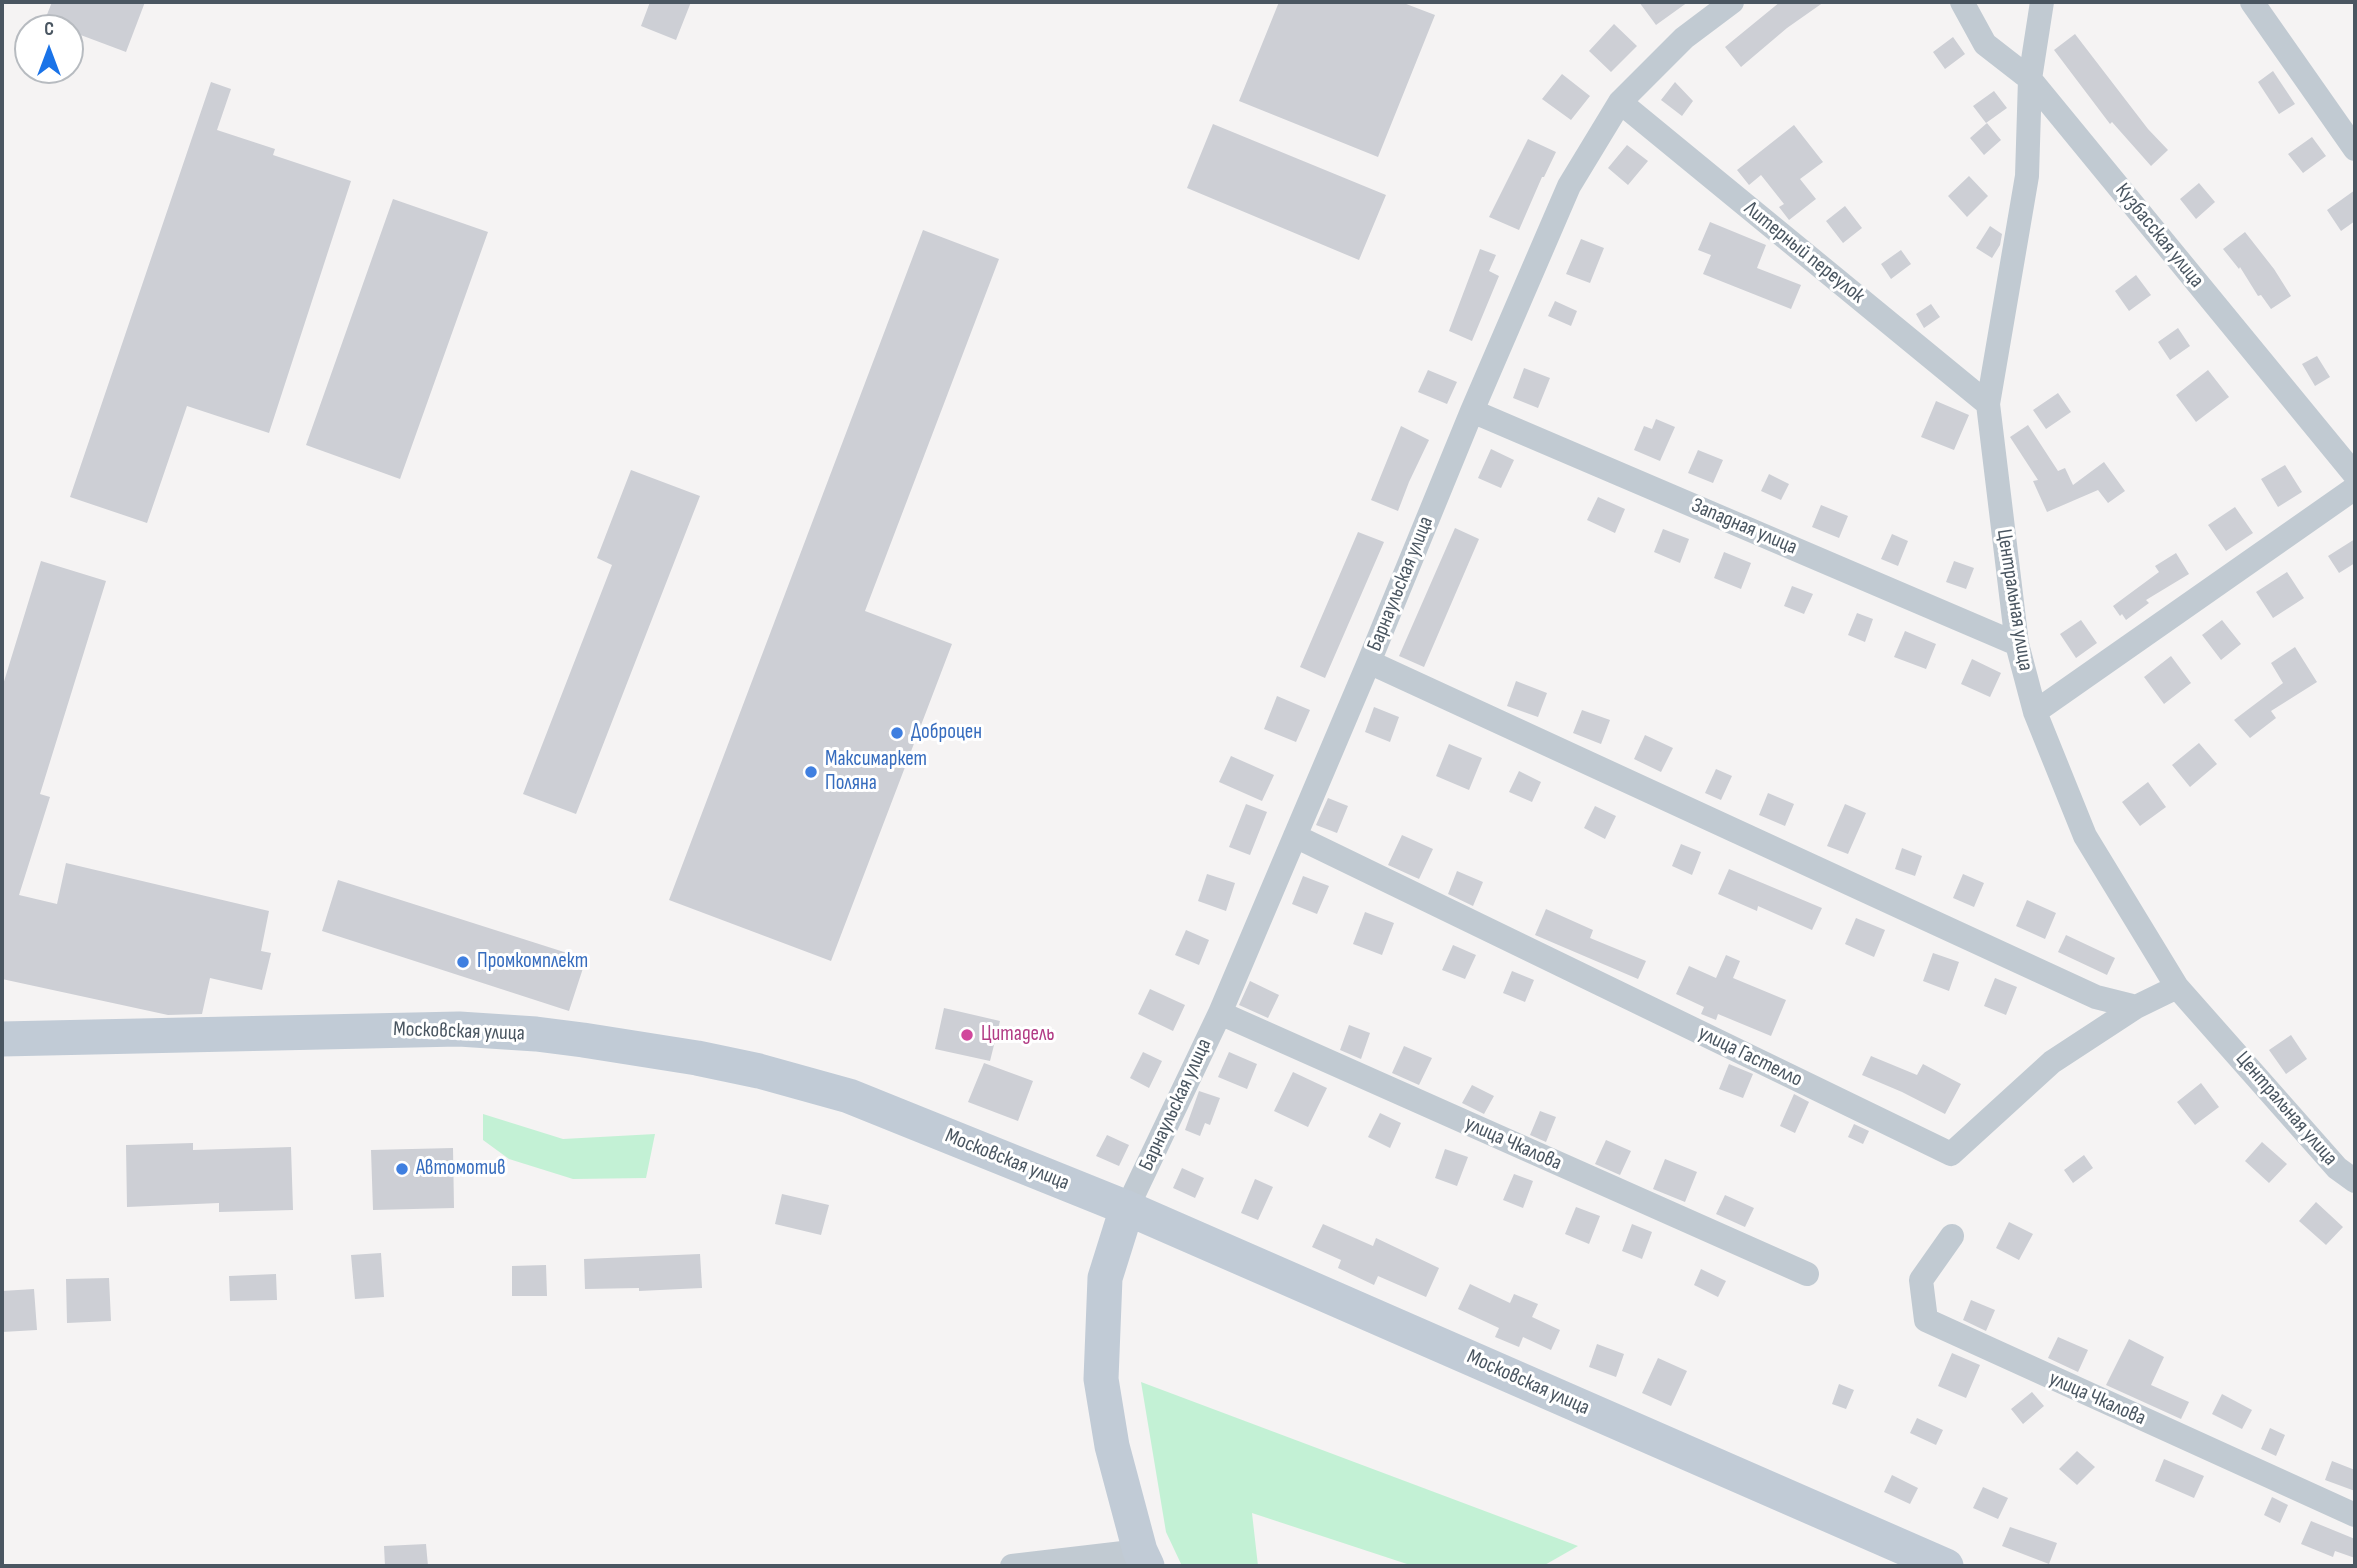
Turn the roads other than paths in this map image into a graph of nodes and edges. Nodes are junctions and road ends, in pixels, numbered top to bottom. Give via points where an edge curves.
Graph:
1 (1732, 2) edge
2 (1962, 2) edge
3 (2042, 2) edge
4 (2252, 2) edge
5 (2030, 79) junction
6 (1620, 102) junction
7 (2355, 149) edge
8 (1988, 404) junction
9 (1472, 411) junction
10 (2355, 475) edge
11 (2355, 488) edge
12 (2017, 644) junction
13 (1369, 662) junction
14 (2035, 712) junction
15 (1295, 836) junction
16 (2177, 987) junction
17 (2136, 1007) junction
18 (1220, 1013) junction
19 (2, 1039) edge
20 (2355, 1181) edge
21 (1127, 1208) junction
22 (1952, 1236) dead end
23 (1807, 1274) dead end
24 (2355, 1515) edge
25 (1144, 1559) edge
26 (1012, 1566) edge
27 (1946, 1566) edge

1 - 6 street, Барнаульская улица via 1684,38
2 - 5 street, Кузбасская улица via 1985,44
3 - 5 street, Центральная улица
4 - 7 street
5 - 8 street, Центральная улица via 2027,176
5 - 10 street, Кузбасская улица
6 - 8 street, Литерный переулок
6 - 9 street, Барнаульская улица via 1569,186
8 - 12 street, Центральная улица
9 - 12 street, Западная улица
9 - 13 street, Барнаульская улица
11 - 14 street
12 - 14 street, Центральная улица
13 - 15 street, Барнаульская улица
13 - 17 street via 2096,997
14 - 16 street, Центральная улица via 2085,836
15 - 17 street, улица Гастелло via 1951,1154 2052,1062
15 - 18 street, Барнаульская улица
16 - 17 street, улица Гастелло
16 - 20 street, Центральная улица via 2337,1168
18 - 21 street, Барнаульская улица
18 - 23 street, улица Чкалова
19 - 21 main road, Московская улица via 459,1029 536,1034 697,1058 849,1096
21 - 25 main road via 1105,1278 1101,1378 1112,1446
21 - 27 main road, Московская улица
22 - 24 street, улица Чкалова via 1921,1280 1926,1320
25 - 26 street

